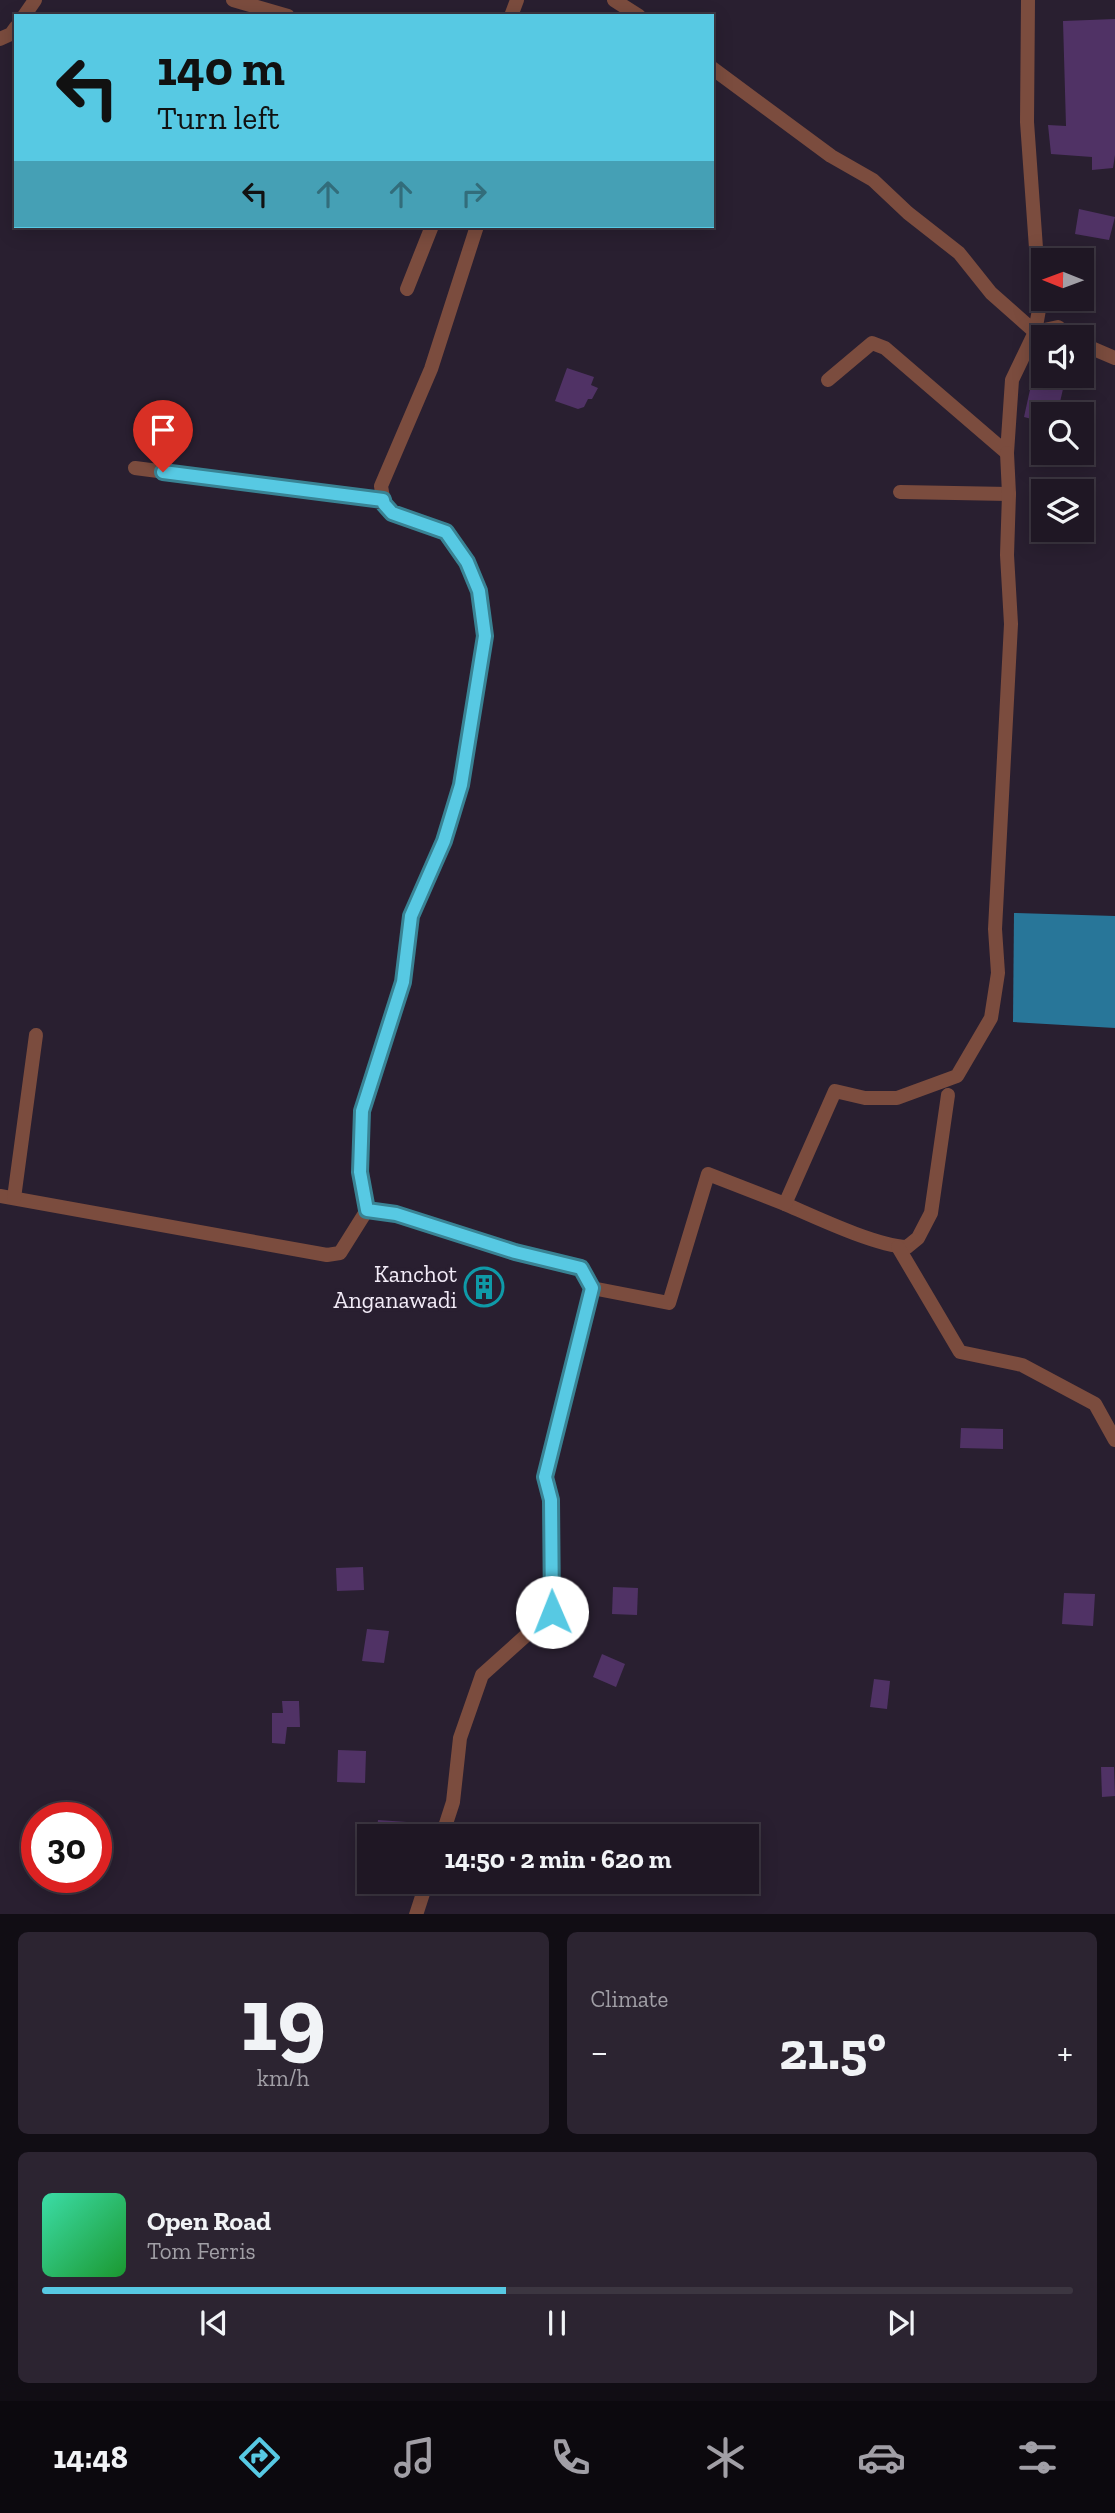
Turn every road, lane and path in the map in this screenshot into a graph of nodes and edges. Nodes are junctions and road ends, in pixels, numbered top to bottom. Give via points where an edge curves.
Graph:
1 (233, 0) edge
2 (614, 0) edge
3 (1028, 0) edge
4 (281, 14) edge
5 (636, 14) edge
6 (714, 69) edge
7 (431, 228) edge
8 (476, 228) edge
9 (407, 289) dead end
10 (1036, 325) edge
11 (1031, 328) edge
12 (1031, 340) edge
13 (1094, 349) edge
14 (1115, 358) edge
15 (828, 380) dead end
16 (1007, 453) junction
17 (135, 468) dead end
18 (900, 492) dead end
19 (1009, 494) junction
20 (383, 500) junction
21 (36, 1035) dead end
22 (948, 1095) dead end
23 (7, 1197) edge
24 (785, 1204) junction
25 (367, 1210) junction
26 (898, 1247) junction
27 (592, 1288) junction
28 (1115, 1440) edge
29 (446, 1824) edge
30 (423, 1894) edge
31 (416, 1914) edge

1 - 4 street
2 - 5 street
3 - 10 street via 1027,122 1040,304
6 - 11 street via 831,156 873,180 959,253 991,293
7 - 9 street
8 - 20 street via 431,369 381,486
12 - 16 street via 1012,380
13 - 14 street
15 - 16 street via 872,343 885,348
16 - 19 street
17 - 20 street
18 - 19 street
19 - 24 street via 1011,624 996,929 998,973 991,1018 957,1076 897,1098 865,1098 835,1091
20 - 25 street via 392,513 446,532 467,562 479,591 485,636 461,785 444,841 411,916 403,982 362,1111 360,1172
21 - 23 street
22 - 26 street via 931,1213 918,1238 907,1247
23 - 25 street via 327,1255 340,1253
24 - 26 street
24 - 27 street via 708,1174 669,1303
25 - 27 street via 396,1214 581,1268
26 - 28 street via 960,1352 1022,1365 1095,1404
27 - 29 street via 545,1477 551,1500 552,1612 482,1675 460,1738
30 - 31 street

